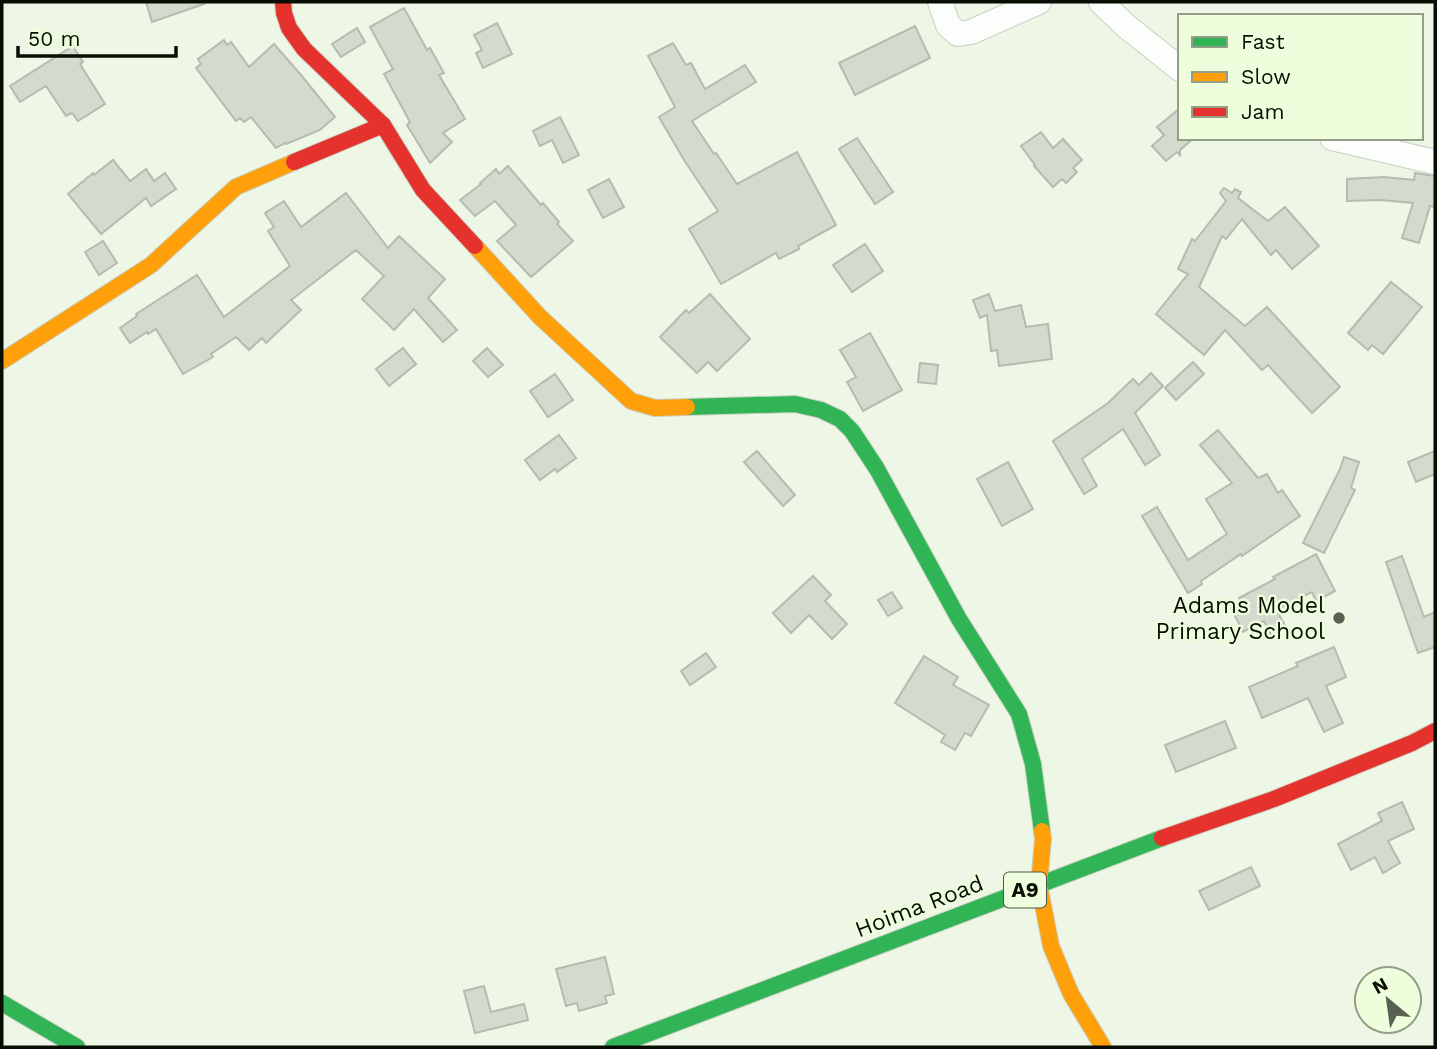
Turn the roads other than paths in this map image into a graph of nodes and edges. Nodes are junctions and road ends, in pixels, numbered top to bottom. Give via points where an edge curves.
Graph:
1 (283, 2) edge
2 (940, 2) edge
3 (1039, 2) edge
4 (1101, 2) edge
5 (1178, 67) edge
6 (383, 125) junction
7 (1341, 140) edge
8 (1435, 162) edge
9 (2, 361) edge
10 (1435, 731) edge
11 (1039, 885) junction
12 (2, 1003) edge
13 (77, 1047) edge
14 (613, 1047) edge
15 (1103, 1047) edge

1 - 6 street via 289,28 304,49
2 - 3 street via 948,25 958,34
4 - 5 street
6 - 9 street via 236,187 151,265
6 - 11 street via 423,190 540,317 631,401 655,408 795,404 821,410 852,431 1019,714 1033,764 1043,839
7 - 8 street
10 - 11 street, Hoima Road / A9 via 1273,799
11 - 14 street, Hoima Road / A9
11 - 15 street via 1051,946 1070,994
12 - 13 street

